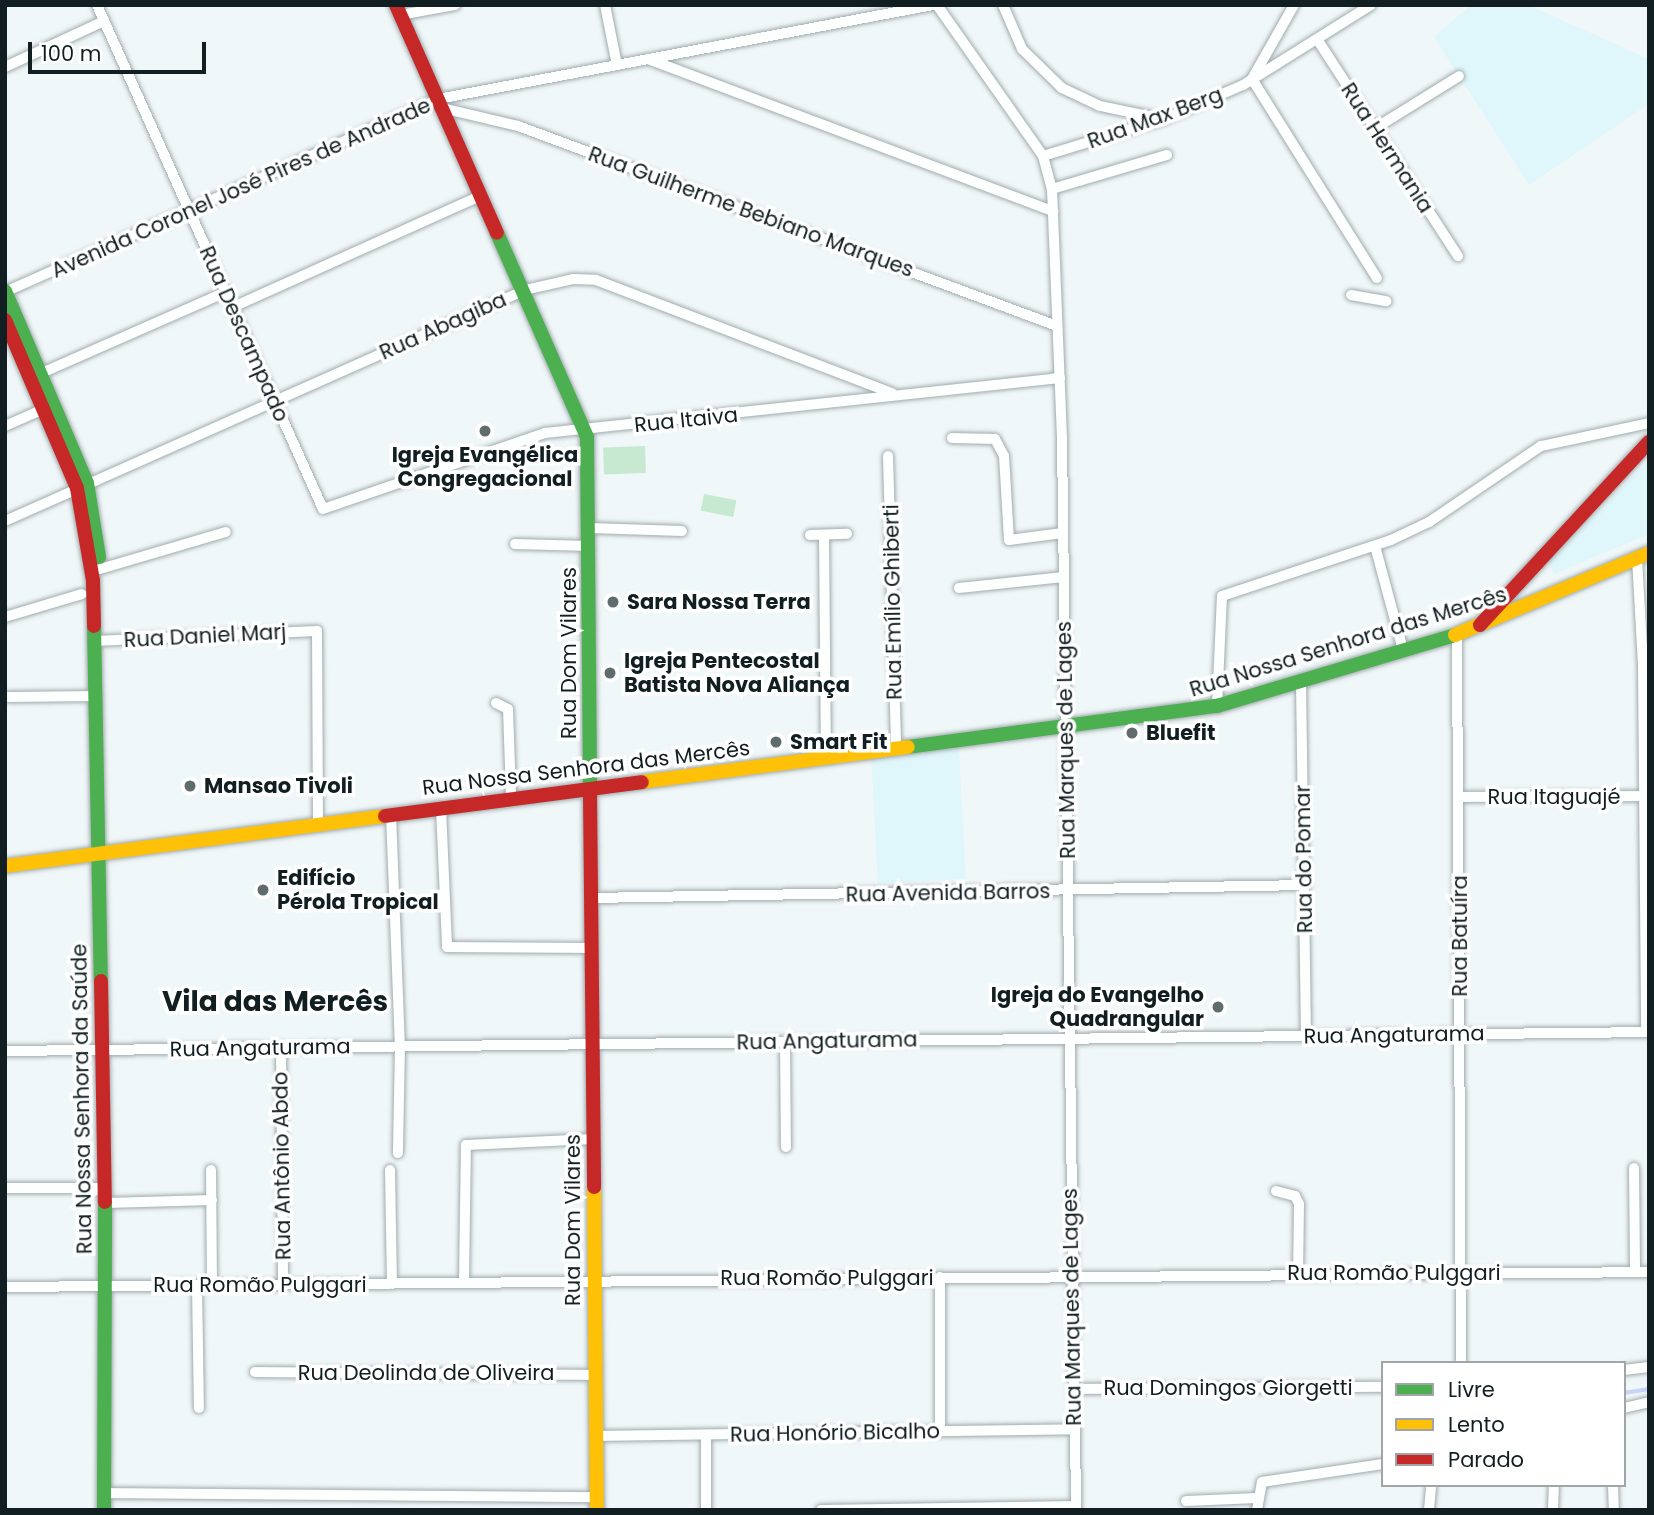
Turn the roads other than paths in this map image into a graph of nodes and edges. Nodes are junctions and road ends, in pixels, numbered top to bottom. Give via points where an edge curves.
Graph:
1 (97, 5) edge
2 (455, 5) edge
3 (605, 5) edge
4 (935, 5) edge
5 (1003, 5) edge
6 (1294, 5) edge
7 (1371, 5) edge
8 (398, 10) edge
9 (104, 21) junction
10 (1317, 39) junction
11 (648, 59) junction
12 (617, 65) junction
13 (5, 66) edge
14 (1459, 76) dead end
15 (1252, 79) junction
16 (440, 103) junction
17 (1164, 119) junction
18 (1374, 129) junction
19 (1167, 155) dead end
20 (1043, 156) junction
21 (1052, 189) junction
22 (482, 195) junction
23 (1053, 211) junction
24 (192, 213) junction
25 (1458, 256) dead end
26 (1377, 278) dead end
27 (525, 290) junction
28 (5, 292) edge
29 (226, 292) junction
30 (1351, 295) dead end
31 (1385, 300) dead end
32 (233, 307) junction
33 (5, 320) edge
34 (1057, 326) junction
35 (36, 375) junction
36 (1060, 378) junction
37 (892, 393) junction
38 (275, 400) junction
39 (50, 405) junction
40 (1649, 423) edge
41 (5, 426) edge
42 (585, 429) junction
43 (952, 438) dead end
44 (1649, 442) edge
45 (888, 456) dead end
46 (82, 486) junction
47 (323, 509) joint
48 (5, 520) edge
49 (590, 528) junction
50 (226, 531) dead end
51 (682, 531) dead end
52 (1063, 533) junction
53 (847, 534) dead end
54 (810, 535) dead end
55 (824, 535) junction
56 (515, 544) dead end
57 (590, 546) junction
58 (1375, 546) junction
59 (1643, 555) edge
60 (100, 569) junction
61 (1063, 577) junction
62 (1525, 577) junction
63 (959, 588) dead end
64 (82, 594) dead end
65 (1536, 603) junction
66 (5, 617) edge
67 (1477, 629) junction
68 (1457, 636) junction
69 (97, 641) junction
70 (1403, 650) junction
71 (1646, 667) edge
72 (1301, 681) junction
73 (97, 692) junction
74 (8, 697) dead end
75 (496, 703) dead end
76 (1217, 706) junction
77 (1066, 727) junction
78 (896, 749) junction
79 (826, 758) junction
80 (591, 787) junction
81 (1646, 796) edge
82 (511, 797) junction
83 (1459, 797) junction
84 (441, 808) junction
85 (391, 814) junction
86 (318, 822) junction
87 (98, 854) junction
88 (5, 866) edge
89 (1305, 885) junction
90 (1069, 891) junction
91 (591, 898) junction
92 (592, 948) junction
93 (1647, 1032) edge
94 (1460, 1034) junction
95 (1067, 1036) junction
96 (1306, 1037) junction
97 (785, 1042) junction
98 (593, 1044) junction
99 (400, 1045) junction
100 (281, 1047) junction
101 (103, 1050) junction
102 (5, 1051) edge
103 (593, 1139) junction
104 (786, 1147) dead end
105 (398, 1153) dead end
106 (1634, 1168) dead end
107 (211, 1170) dead end
108 (390, 1170) dead end
109 (5, 1188) edge
110 (105, 1188) junction
111 (1276, 1191) dead end
112 (212, 1200) junction
113 (106, 1203) junction
114 (1463, 1272) junction
115 (1635, 1272) junction
116 (1649, 1272) edge
117 (1298, 1274) junction
118 (940, 1277) junction
119 (1072, 1277) junction
120 (594, 1280) junction
121 (464, 1282) junction
122 (283, 1284) junction
123 (391, 1284) junction
124 (197, 1285) junction
125 (212, 1285) junction
126 (107, 1286) junction
127 (5, 1287) edge
128 (1461, 1361) edge
129 (1649, 1367) edge
130 (1626, 1370) edge
131 (255, 1372) dead end
132 (596, 1375) junction
133 (1381, 1387) edge
134 (1074, 1389) junction
135 (1649, 1402) edge
136 (199, 1408) dead end
137 (1626, 1408) edge
138 (1074, 1429) junction
139 (940, 1430) junction
140 (706, 1435) junction
141 (597, 1436) junction
142 (1381, 1464) edge
143 (1431, 1487) edge
144 (1554, 1487) edge
145 (1613, 1487) edge
146 (105, 1493) junction
147 (1257, 1493) junction
148 (496, 1496) junction
149 (1186, 1501) dead end
150 (597, 1503) edge
151 (1076, 1508) edge
152 (104, 1510) edge
153 (496, 1510) edge
154 (706, 1510) edge
155 (821, 1510) edge
156 (1257, 1510) edge
157 (1429, 1510) edge
158 (1553, 1510) edge
159 (1614, 1510) edge

1 - 9 street, Rua Descampado
2 - 8 street
3 - 12 street
4 - 11 street, Avenida Coronel José Pires de Andrade
4 - 20 street, Rua Marques de Lages
5 - 17 street via 1022,49 1062,88 1100,106
6 - 15 street
7 - 10 street, Rua Max Berg
8 - 16 main road, Rua Dom Vilares
9 - 13 street
9 - 24 street, Rua Descampado
10 - 15 street, Rua Max Berg
10 - 18 street, Rua Hermania
11 - 12 street, Avenida Coronel José Pires de Andrade
11 - 23 street
12 - 16 street, Avenida Coronel José Pires de Andrade
14 - 18 street
15 - 17 street, Rua Max Berg
15 - 26 street
16 - 22 main road, Rua Dom Vilares
16 - 24 street, Avenida Coronel José Pires de Andrade
16 - 34 street, Rua Guilherme Bebiano Marques via 518,126
17 - 20 street, Rua Max Berg
18 - 25 street, Rua Hermania
19 - 21 street
20 - 21 street, Rua Marques de Lages
21 - 23 street, Rua Marques de Lages
22 - 27 main road, Rua Dom Vilares
22 - 32 street
23 - 34 street, Rua Marques de Lages
24 - 28 street, Avenida Coronel José Pires de Andrade
24 - 29 street, Rua Descampado
27 - 37 street, Rua Abagiba via 573,279 596,280
27 - 38 street, Rua Abagiba
27 - 42 main road, Rua Dom Vilares
28 - 35 main road, Rua Nossa Senhora da Saúde
29 - 32 street, Rua Descampado
29 - 35 street
30 - 31 street
32 - 38 street, Rua Descampado
33 - 35 main road, Rua Nossa Senhora da Saúde
34 - 36 street, Rua Marques de Lages
35 - 39 main road, Rua Nossa Senhora da Saúde
36 - 37 street, Rua Itaiva
36 - 52 street, Rua Marques de Lages
37 - 42 street, Rua Itaiva
38 - 46 street, Rua Abagiba
38 - 47 street, Rua Descampado
39 - 41 street
39 - 46 main road, Rua Nossa Senhora da Saúde
40 - 58 street via 1541,446 1429,522
42 - 47 street, Rua Itaiva via 513,442
42 - 49 main road, Rua Dom Vilares
43 - 52 street via 995,439 1004,456 1009,540
44 - 62 main road
45 - 78 street, Rua Emílio Ghiberti
46 - 48 street, Rua Abagiba
46 - 60 main road, Rua Nossa Senhora da Saúde
46 - 69 main road, Rua Nossa Senhora da Saúde
49 - 51 street
49 - 57 main road, Rua Dom Vilares
50 - 60 street
52 - 61 street, Rua Marques de Lages
53 - 55 street
54 - 55 street
55 - 79 street
56 - 57 street
57 - 80 main road, Rua Dom Vilares
58 - 70 street
58 - 76 street via 1222,596
59 - 65 main road, Rua Nossa Senhora das Mercês
59 - 71 street
60 - 69 main road, Rua Nossa Senhora da Saúde
61 - 63 street
61 - 77 street, Rua Marques de Lages
62 - 65 main road via 1524,587
62 - 67 main road
64 - 66 street
65 - 67 main road, Rua Nossa Senhora das Mercês
67 - 68 main road, Rua Nossa Senhora das Mercês
68 - 70 main road, Rua Nossa Senhora das Mercês
68 - 83 street, Rua Batuíra
69 - 73 main road, Rua Nossa Senhora da Saúde
69 - 86 street, Rua Daniel Marj via 317,631
70 - 72 main road, Rua Nossa Senhora das Mercês
71 - 81 street
72 - 76 main road, Rua Nossa Senhora das Mercês
72 - 89 street, Rua do Pomar
73 - 74 street
73 - 87 main road, Rua Nossa Senhora da Saúde
75 - 82 street via 508,709
76 - 77 main road, Rua Nossa Senhora das Mercês
77 - 78 main road, Rua Nossa Senhora das Mercês
77 - 90 street, Rua Marques de Lages
78 - 79 main road, Rua Nossa Senhora das Mercês
79 - 80 main road, Rua Nossa Senhora das Mercês
80 - 82 main road, Rua Nossa Senhora das Mercês
80 - 91 main road, Rua Dom Vilares
81 - 83 street, Rua Itaguajé
81 - 93 street
82 - 84 main road, Rua Nossa Senhora das Mercês
83 - 94 street, Rua Batuíra
84 - 85 main road, Rua Nossa Senhora das Mercês
84 - 92 street via 447,947
85 - 86 main road, Rua Nossa Senhora das Mercês
85 - 99 street
86 - 87 main road, Rua Nossa Senhora das Mercês
87 - 88 main road, Rua Nossa Senhora das Mercês
87 - 101 main road, Rua Nossa Senhora da Saúde
89 - 90 street, Rua Avenida Barros
89 - 96 street, Rua do Pomar
90 - 91 street, Rua Avenida Barros
90 - 95 street, Rua Marques de Lages
91 - 92 main road, Rua Dom Vilares
92 - 98 main road, Rua Dom Vilares
93 - 94 street, Rua Angaturama
94 - 96 street, Rua Angaturama
94 - 114 street, Rua Batuíra
95 - 96 street, Rua Angaturama
95 - 97 street, Rua Angaturama
95 - 119 street, Rua Marques de Lages
97 - 98 street, Rua Angaturama
97 - 104 street
98 - 99 street, Rua Angaturama
98 - 103 main road, Rua Dom Vilares
99 - 100 street, Rua Angaturama
99 - 105 street
100 - 101 street, Rua Angaturama
100 - 122 street, Rua Antônio Abdo
101 - 102 street, Rua Angaturama
101 - 110 main road, Rua Nossa Senhora da Saúde
103 - 120 main road, Rua Dom Vilares
103 - 121 street via 472,1142 464,1149
106 - 115 street
107 - 112 street
108 - 123 street
109 - 110 street
110 - 113 main road, Rua Nossa Senhora da Saúde
111 - 117 street via 1295,1196 1300,1204
112 - 113 street
112 - 125 street
113 - 126 main road, Rua Nossa Senhora da Saúde
114 - 115 street, Rua Romão Pulggari
114 - 117 street, Rua Romão Pulggari
114 - 128 street, Rua Batuíra
115 - 116 street, Rua Romão Pulggari
117 - 119 street, Rua Romão Pulggari
118 - 119 street, Rua Romão Pulggari
118 - 120 street, Rua Romão Pulggari
118 - 139 street
119 - 134 street, Rua Marques de Lages
120 - 121 street, Rua Romão Pulggari
120 - 132 main road, Rua Dom Vilares
121 - 123 street, Rua Romão Pulggari
122 - 123 street, Rua Romão Pulggari
122 - 125 street, Rua Romão Pulggari
124 - 125 street, Rua Romão Pulggari
124 - 126 street, Rua Romão Pulggari
124 - 136 street
126 - 127 street, Rua Romão Pulggari
126 - 146 main road, Rua Nossa Senhora da Saúde
129 - 130 street
131 - 132 street, Rua Deolinda de Oliveira
132 - 141 main road, Rua Dom Vilares
133 - 134 street, Rua Domingos Giorgetti
134 - 138 street, Rua Marques de Lages
135 - 137 street
138 - 139 street, Rua Honório Bicalho
138 - 151 street, Rua Marques de Lages
139 - 140 street, Rua Honório Bicalho
140 - 141 street, Rua Honório Bicalho
140 - 154 street
141 - 150 main road, Rua Dom Vilares
142 - 147 street via 1262,1482
143 - 157 street
144 - 158 street
145 - 159 street
146 - 148 street
146 - 152 main road, Rua Nossa Senhora da Saúde
147 - 149 street
147 - 156 street
148 - 150 street
148 - 153 street
151 - 155 street

